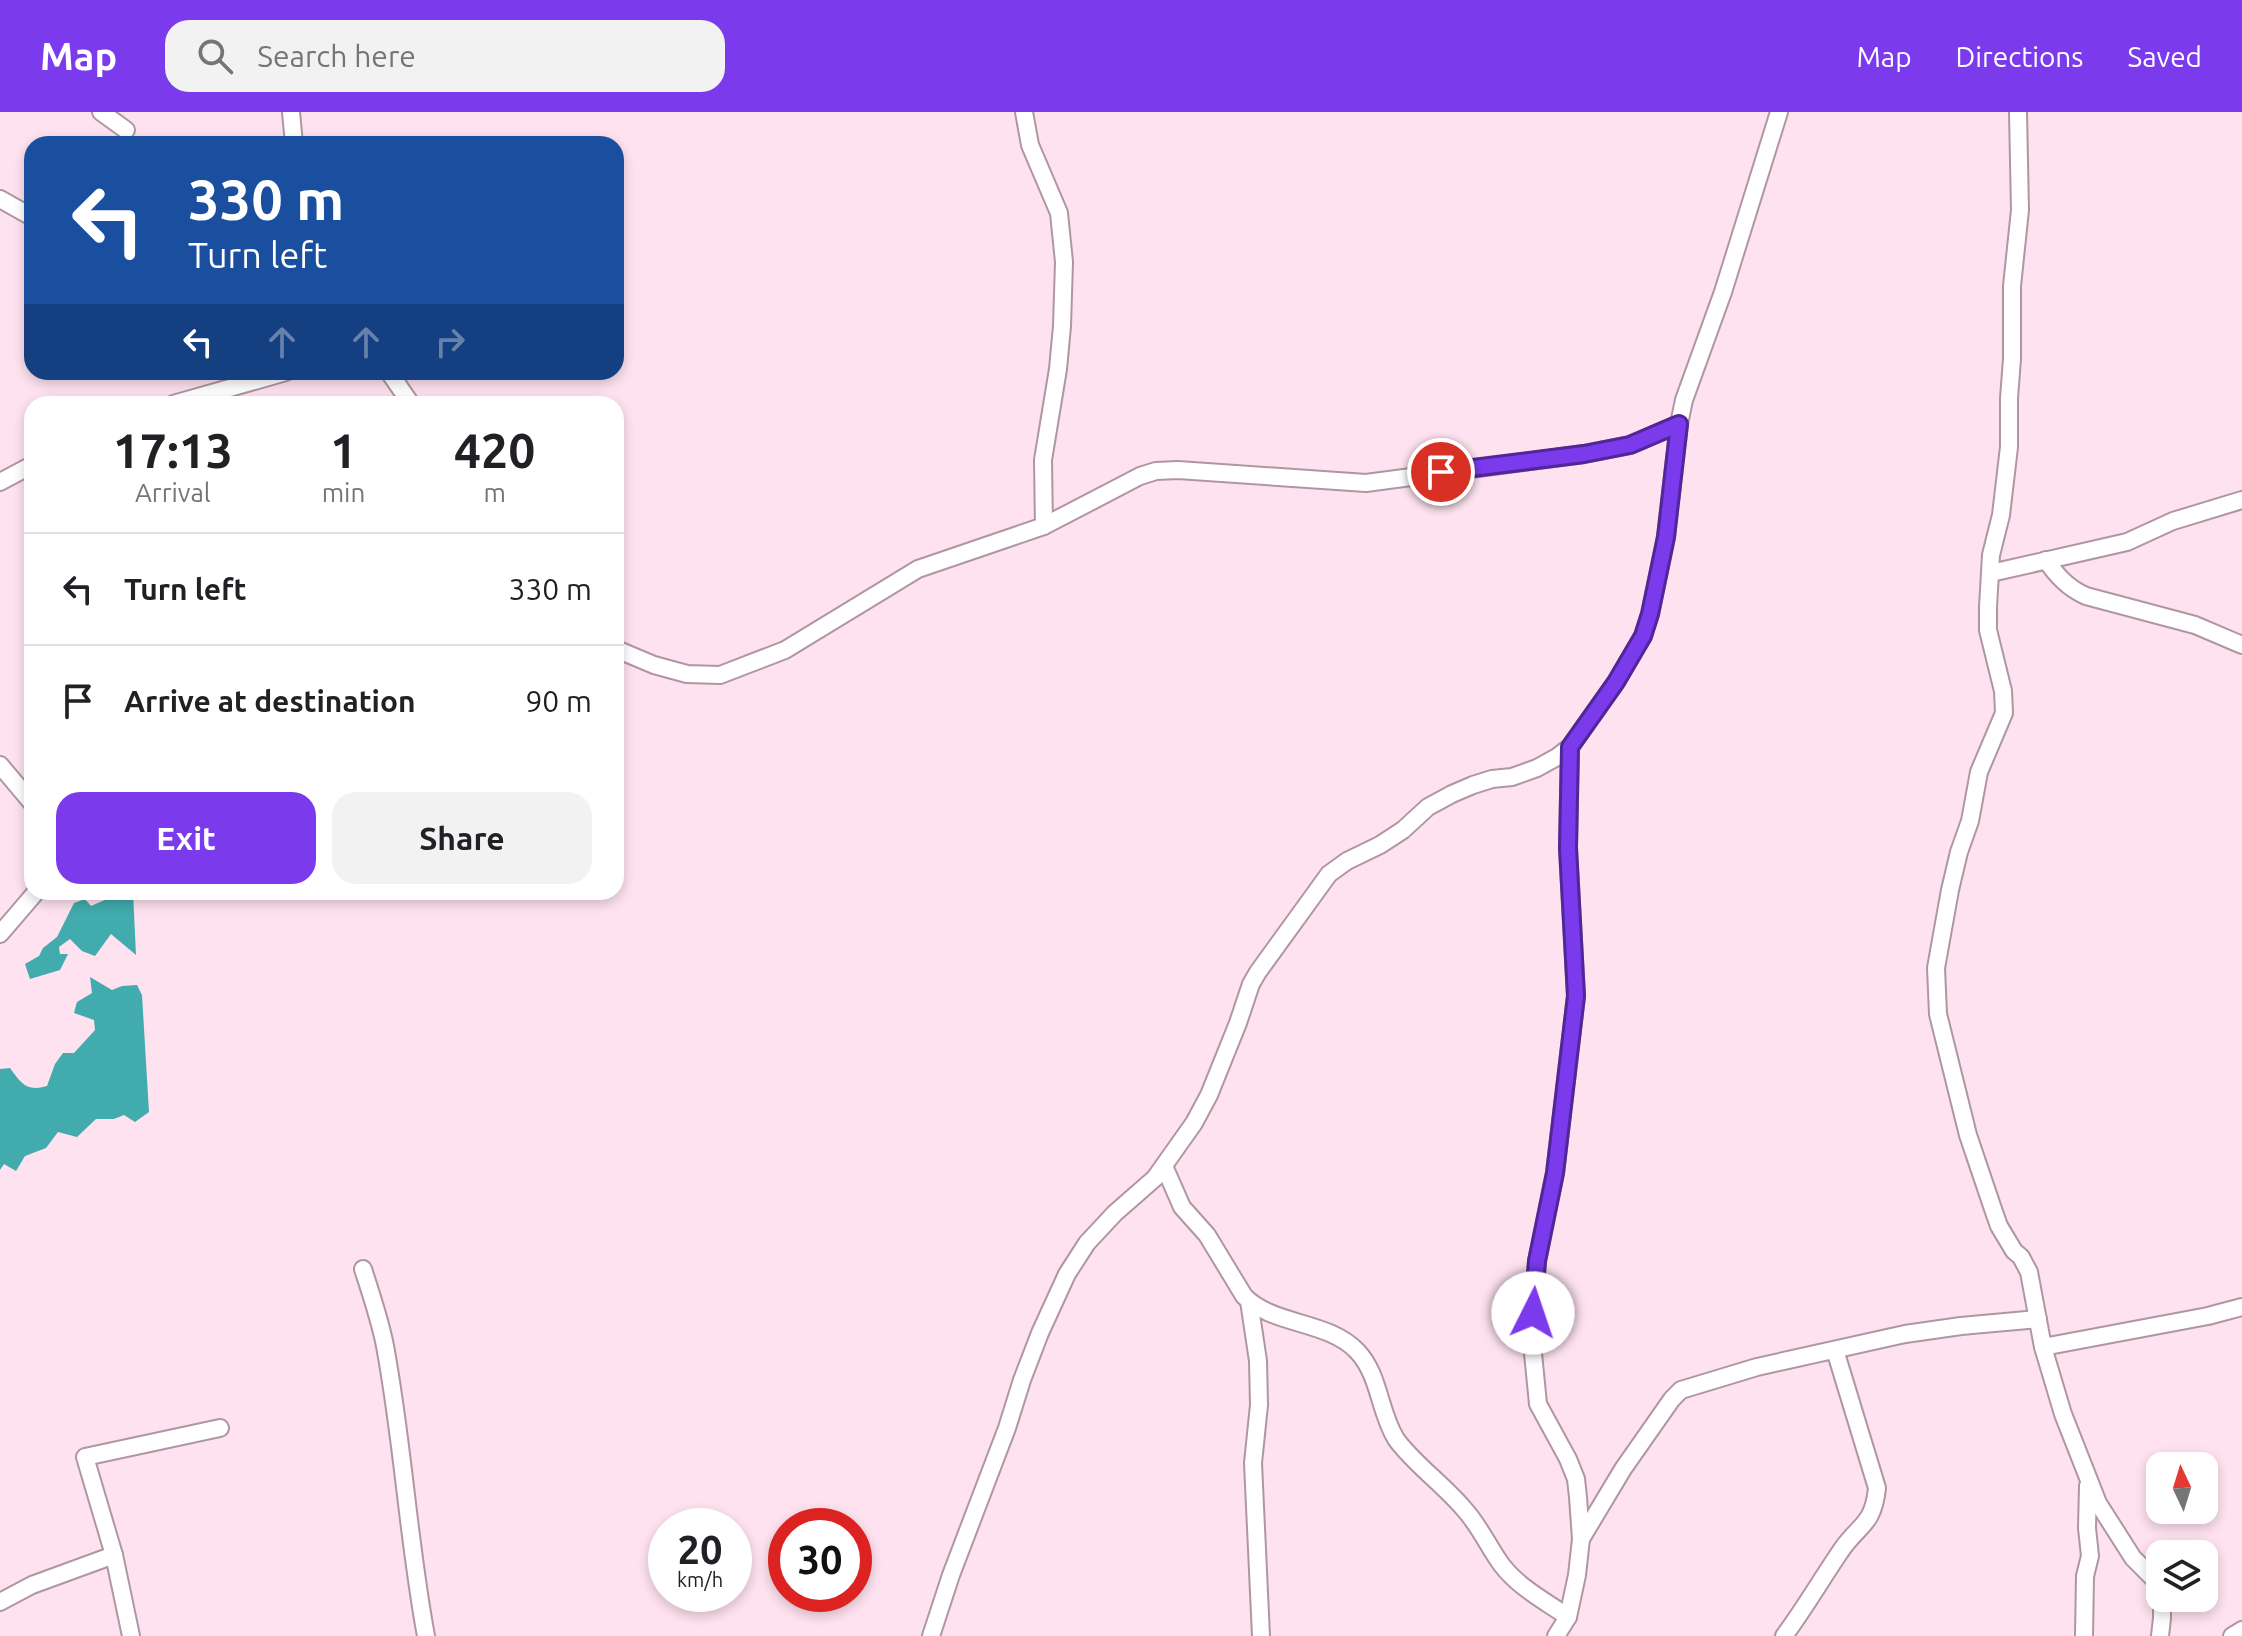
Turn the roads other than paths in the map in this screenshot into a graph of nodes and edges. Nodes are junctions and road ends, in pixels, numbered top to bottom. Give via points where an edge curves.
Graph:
1 (101, 112) edge
2 (291, 112) edge
3 (1024, 112) edge
4 (1779, 112) edge
5 (2018, 112) edge
6 (126, 130) dead end
7 (293, 136) edge
8 (0, 199) edge
9 (24, 212) edge
10 (258, 380) edge
11 (201, 396) edge
12 (1679, 424) junction
13 (24, 469) edge
14 (0, 482) edge
15 (2242, 500) edge
16 (1044, 526) junction
17 (2046, 560) junction
18 (1991, 573) junction
19 (2242, 645) edge
20 (624, 652) edge
21 (1570, 747) junction
22 (0, 765) edge
23 (24, 794) edge
24 (29, 900) edge
25 (0, 934) edge
26 (1164, 1166) junction
27 (363, 1269) dead end
28 (1249, 1301) junction
29 (2242, 1307) edge
30 (2038, 1319) junction
31 (2043, 1347) junction
32 (1835, 1350) junction
33 (220, 1428) dead end
34 (2088, 1480) junction
35 (1581, 1539) junction
36 (114, 1555) junction
37 (2146, 1571) edge
38 (0, 1602) edge
39 (2162, 1612) edge
40 (1568, 1617) junction
41 (2242, 1630) edge
42 (131, 1636) edge
43 (426, 1636) edge
44 (931, 1636) edge
45 (1261, 1636) edge
46 (1556, 1636) edge
47 (1784, 1636) edge
48 (2084, 1636) edge
49 (2160, 1636) edge
50 (2232, 1636) edge

1 - 6 street
2 - 7 street
3 - 16 street via 1030,145 1059,213 1064,262 1058,369 1043,460
4 - 12 street
5 - 18 street via 2020,210 2012,286 2009,447
8 - 9 street
10 - 11 street
12 - 16 street via 1630,445 1584,454 1366,483 1156,471
12 - 21 street via 1666,537 1643,636
13 - 14 street
15 - 17 street via 2127,542
16 - 20 street via 918,569 785,650 720,675 687,674
17 - 18 street
17 - 19 street via 2059,578 2086,596 2195,625
18 - 30 street via 1988,630 2004,713 1979,772 1950,890 1936,989 1968,1135 1999,1226 2029,1272
21 - 26 street via 1537,768 1452,794 1329,874 1251,984 1209,1095
21 - 35 street via 1568,848 1576,996 1531,1333 1538,1404 1576,1479
22 - 23 street
24 - 25 street
26 - 28 street via 1182,1207 1207,1235
26 - 44 street via 1087,1243 1067,1274 1031,1356
27 - 43 street via 385,1343
28 - 40 street via 1356,1350 1368,1365 1398,1442 1465,1510 1502,1565
28 - 45 street via 1258,1361 1253,1463
29 - 31 street
30 - 31 street
30 - 32 street via 1905,1334
31 - 34 street
32 - 35 street via 1681,1390 1623,1469
32 - 47 street via 1877,1488 1875,1506
33 - 36 street via 85,1457
34 - 37 street via 2125,1547
34 - 48 street
35 - 40 street
36 - 38 street
36 - 42 street
39 - 49 street
40 - 46 street
41 - 50 street

